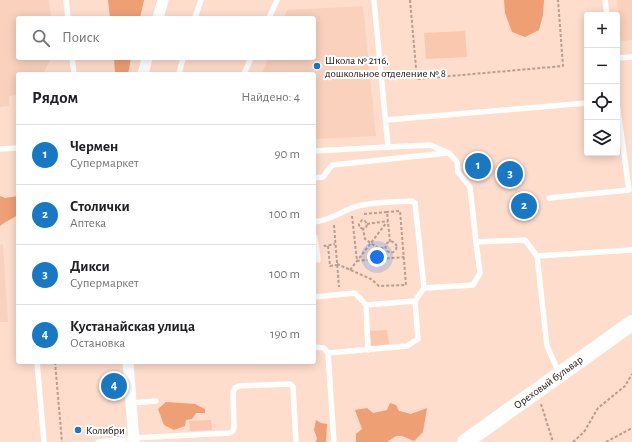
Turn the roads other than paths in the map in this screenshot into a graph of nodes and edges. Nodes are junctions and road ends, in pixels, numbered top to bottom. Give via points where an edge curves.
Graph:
1 (66, 0) edge
2 (163, 0) edge
3 (201, 0) edge
4 (277, 0) edge
5 (374, 0) edge
6 (605, 0) edge
7 (607, 12) edge
8 (68, 16) edge
9 (159, 16) edge
10 (196, 16) edge
11 (270, 16) edge
12 (632, 57) edge
13 (620, 58) edge
14 (72, 60) edge
15 (146, 60) edge
16 (182, 60) edge
17 (250, 60) edge
18 (74, 72) edge
19 (144, 72) edge
20 (179, 72) edge
21 (245, 72) edge
22 (584, 103) edge
23 (386, 120) junction
24 (619, 120) edge
25 (388, 146) junction
26 (16, 148) edge
27 (0, 149) edge
28 (316, 151) edge
29 (449, 153) junction
30 (316, 178) edge
31 (549, 198) dead end
32 (316, 222) edge
33 (316, 237) edge
34 (476, 242) junction
35 (632, 250) edge
36 (537, 256) junction
37 (318, 260) dead end
38 (424, 288) junction
39 (316, 297) edge
40 (415, 301) junction
41 (366, 305) junction
42 (632, 323) edge
43 (316, 347) edge
44 (368, 350) junction
45 (328, 352) junction
46 (37, 364) edge
47 (128, 364) edge
48 (560, 374) junction
49 (156, 401) dead end
50 (131, 403) junction
51 (134, 440) edge
52 (44, 442) edge
53 (98, 442) edge
54 (296, 442) edge
55 (334, 442) edge
56 (465, 442) edge

1 - 8 lane
2 - 9 street
3 - 10 lane
4 - 11 lane
5 - 23 lane
6 - 7 lane
12 - 13 lane
14 - 18 lane
15 - 19 street
16 - 20 lane
17 - 21 lane
22 - 23 lane
23 - 25 lane
24 - 31 lane via 629,190
25 - 28 lane
25 - 29 lane via 430,145
26 - 27 lane
29 - 30 lane via 332,165 323,177
29 - 34 lane via 457,162 458,172 470,187
32 - 38 lane via 324,221 359,205 412,201 415,203
33 - 37 lane
34 - 36 lane via 525,240
34 - 38 lane via 480,273 473,284
35 - 36 lane
36 - 48 lane via 546,346
38 - 40 lane
39 - 41 lane via 355,293
40 - 41 lane
40 - 44 lane via 418,339 407,346
41 - 44 lane
42 - 48 street, Ореховый бульвар
43 - 45 lane via 324,348
44 - 45 lane
45 - 55 lane
46 - 52 lane
47 - 50 street
48 - 56 street, Ореховый бульвар
49 - 50 lane
50 - 51 street
51 - 53 lane
51 - 54 lane via 230,433 234,428 235,388 290,384 293,387

